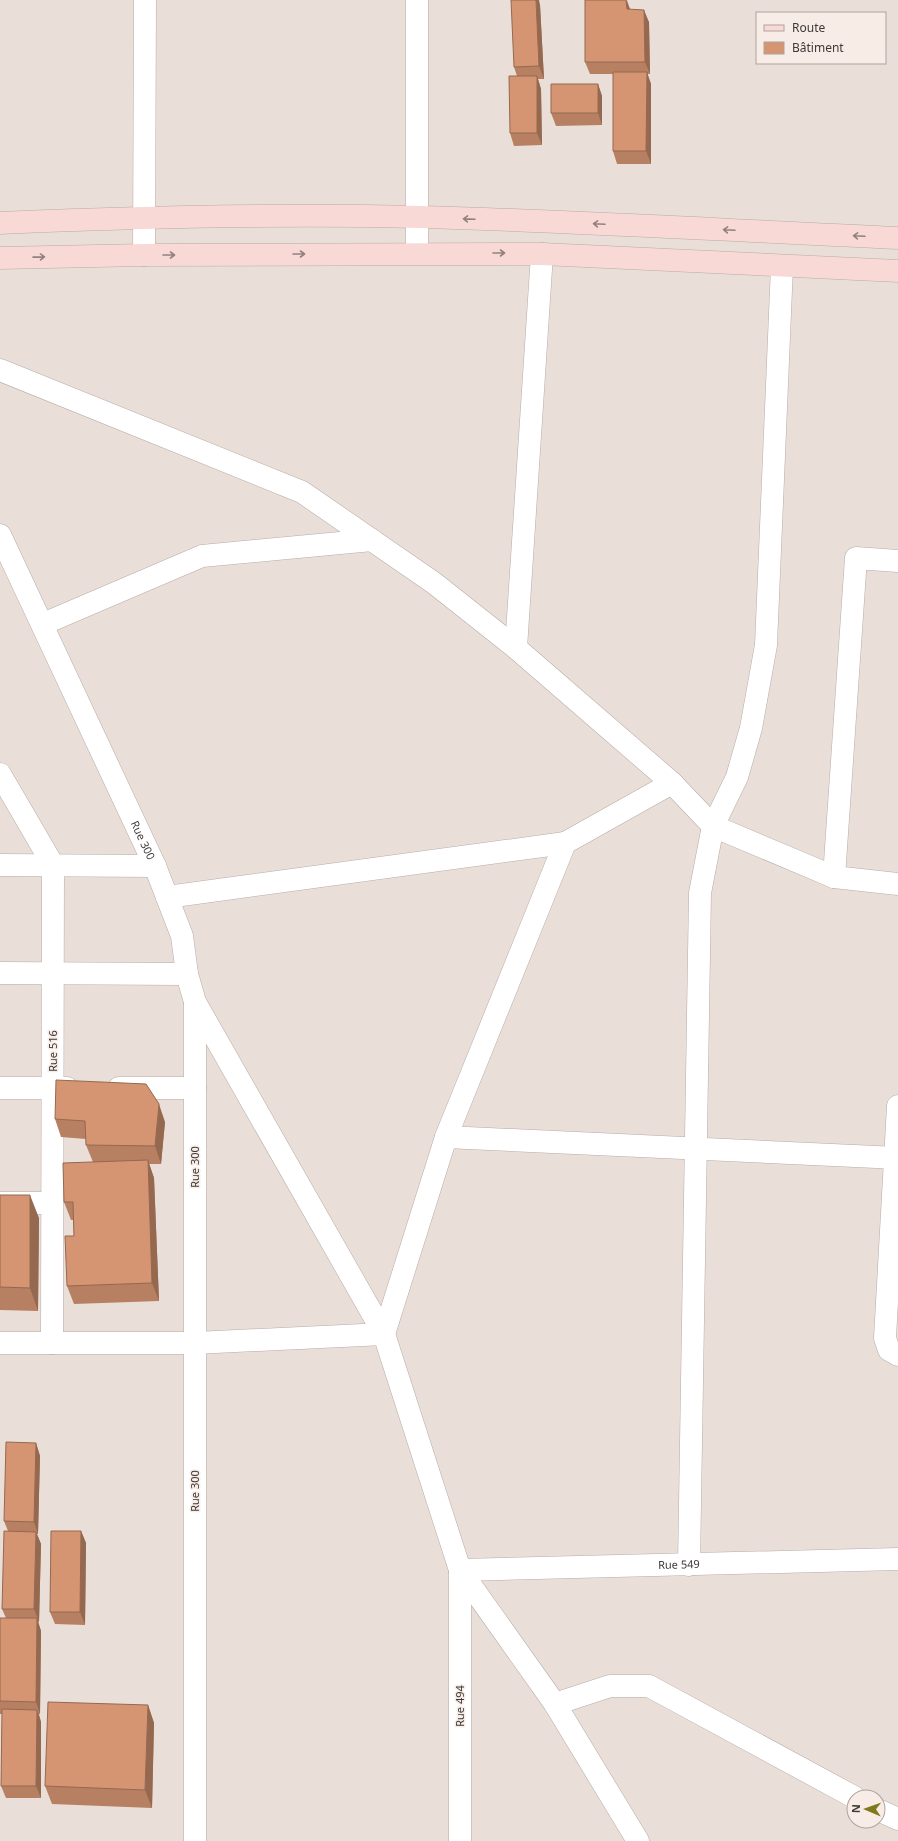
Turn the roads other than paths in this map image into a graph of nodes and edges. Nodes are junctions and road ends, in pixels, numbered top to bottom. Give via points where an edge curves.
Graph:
1 (145, 0) edge
2 (418, 0) edge
3 (144, 217) junction
4 (417, 217) junction
5 (0, 223) edge
6 (898, 238) edge
7 (417, 253) junction
8 (542, 254) junction
9 (144, 255) junction
10 (0, 258) edge
11 (782, 266) junction
12 (898, 271) edge
13 (0, 370) edge
14 (0, 535) edge
15 (372, 540) junction
16 (898, 561) edge
17 (42, 624) junction
18 (516, 648) junction
19 (0, 774) edge
20 (672, 783) junction
21 (713, 826) junction
22 (565, 843) junction
23 (0, 865) edge
24 (53, 865) junction
25 (155, 866) junction
26 (834, 877) junction
27 (898, 884) edge
28 (167, 897) junction
29 (0, 973) edge
30 (52, 973) junction
31 (187, 974) junction
32 (196, 1002) junction
33 (0, 1088) edge
34 (53, 1088) junction
35 (195, 1088) junction
36 (898, 1106) edge
37 (446, 1137) junction
38 (696, 1149) junction
39 (896, 1158) edge
40 (0, 1203) edge
41 (52, 1203) junction
42 (384, 1334) junction
43 (195, 1342) junction
44 (0, 1343) edge
45 (52, 1343) junction
46 (898, 1355) edge
47 (898, 1559) edge
48 (689, 1564) junction
49 (460, 1570) junction
50 (555, 1704) junction
51 (846, 1793) edge
52 (886, 1814) edge
53 (898, 1819) edge
54 (195, 1841) edge
55 (460, 1841) edge
56 (638, 1841) edge

1 - 3 street
2 - 4 street
3 - 4 main road
3 - 5 main road
3 - 9 street
6 -> 4 main road
4 - 7 street
7 -> 8 main road
9 -> 7 main road
8 - 11 main road
8 - 18 street
10 -> 9 main road
11 - 12 main road
11 - 21 street via 766,645 751,728 737,777
13 - 15 street via 302,492
14 - 17 street, Rue 300
15 - 17 street via 202,556
15 - 18 street via 434,583
16 - 26 street via 856,558
17 - 25 street, Rue 300
18 - 20 street
19 - 24 street
20 - 21 street
20 - 22 street
21 - 26 street
21 - 38 street via 700,894
22 - 28 street
22 - 37 street
23 - 24 street
24 - 25 street
24 - 30 street, Rue 516
25 - 28 street, Rue 300
26 - 27 street
28 - 31 street, Rue 300 via 182,936
29 - 30 street
30 - 31 street
30 - 34 street, Rue 516
31 - 32 street, Rue 300
32 - 35 street, Rue 300
32 - 42 street
33 - 34 street
34 - 35 street
34 - 41 street, Rue 516
35 - 43 street, Rue 300
36 - 39 street
37 - 38 street
37 - 42 street
38 - 39 street
38 - 48 street
39 - 46 street via 885,1338 889,1350
40 - 41 street
41 - 45 street, Rue 516
42 - 43 street
42 - 49 street
43 - 45 street
43 - 54 street, Rue 300
44 - 45 street
47 - 48 street, Rue 549
48 - 49 street, Rue 549
49 - 50 street
49 - 55 street, Rue 494
50 - 51 street via 610,1686 649,1686
50 - 56 street
52 - 53 street

